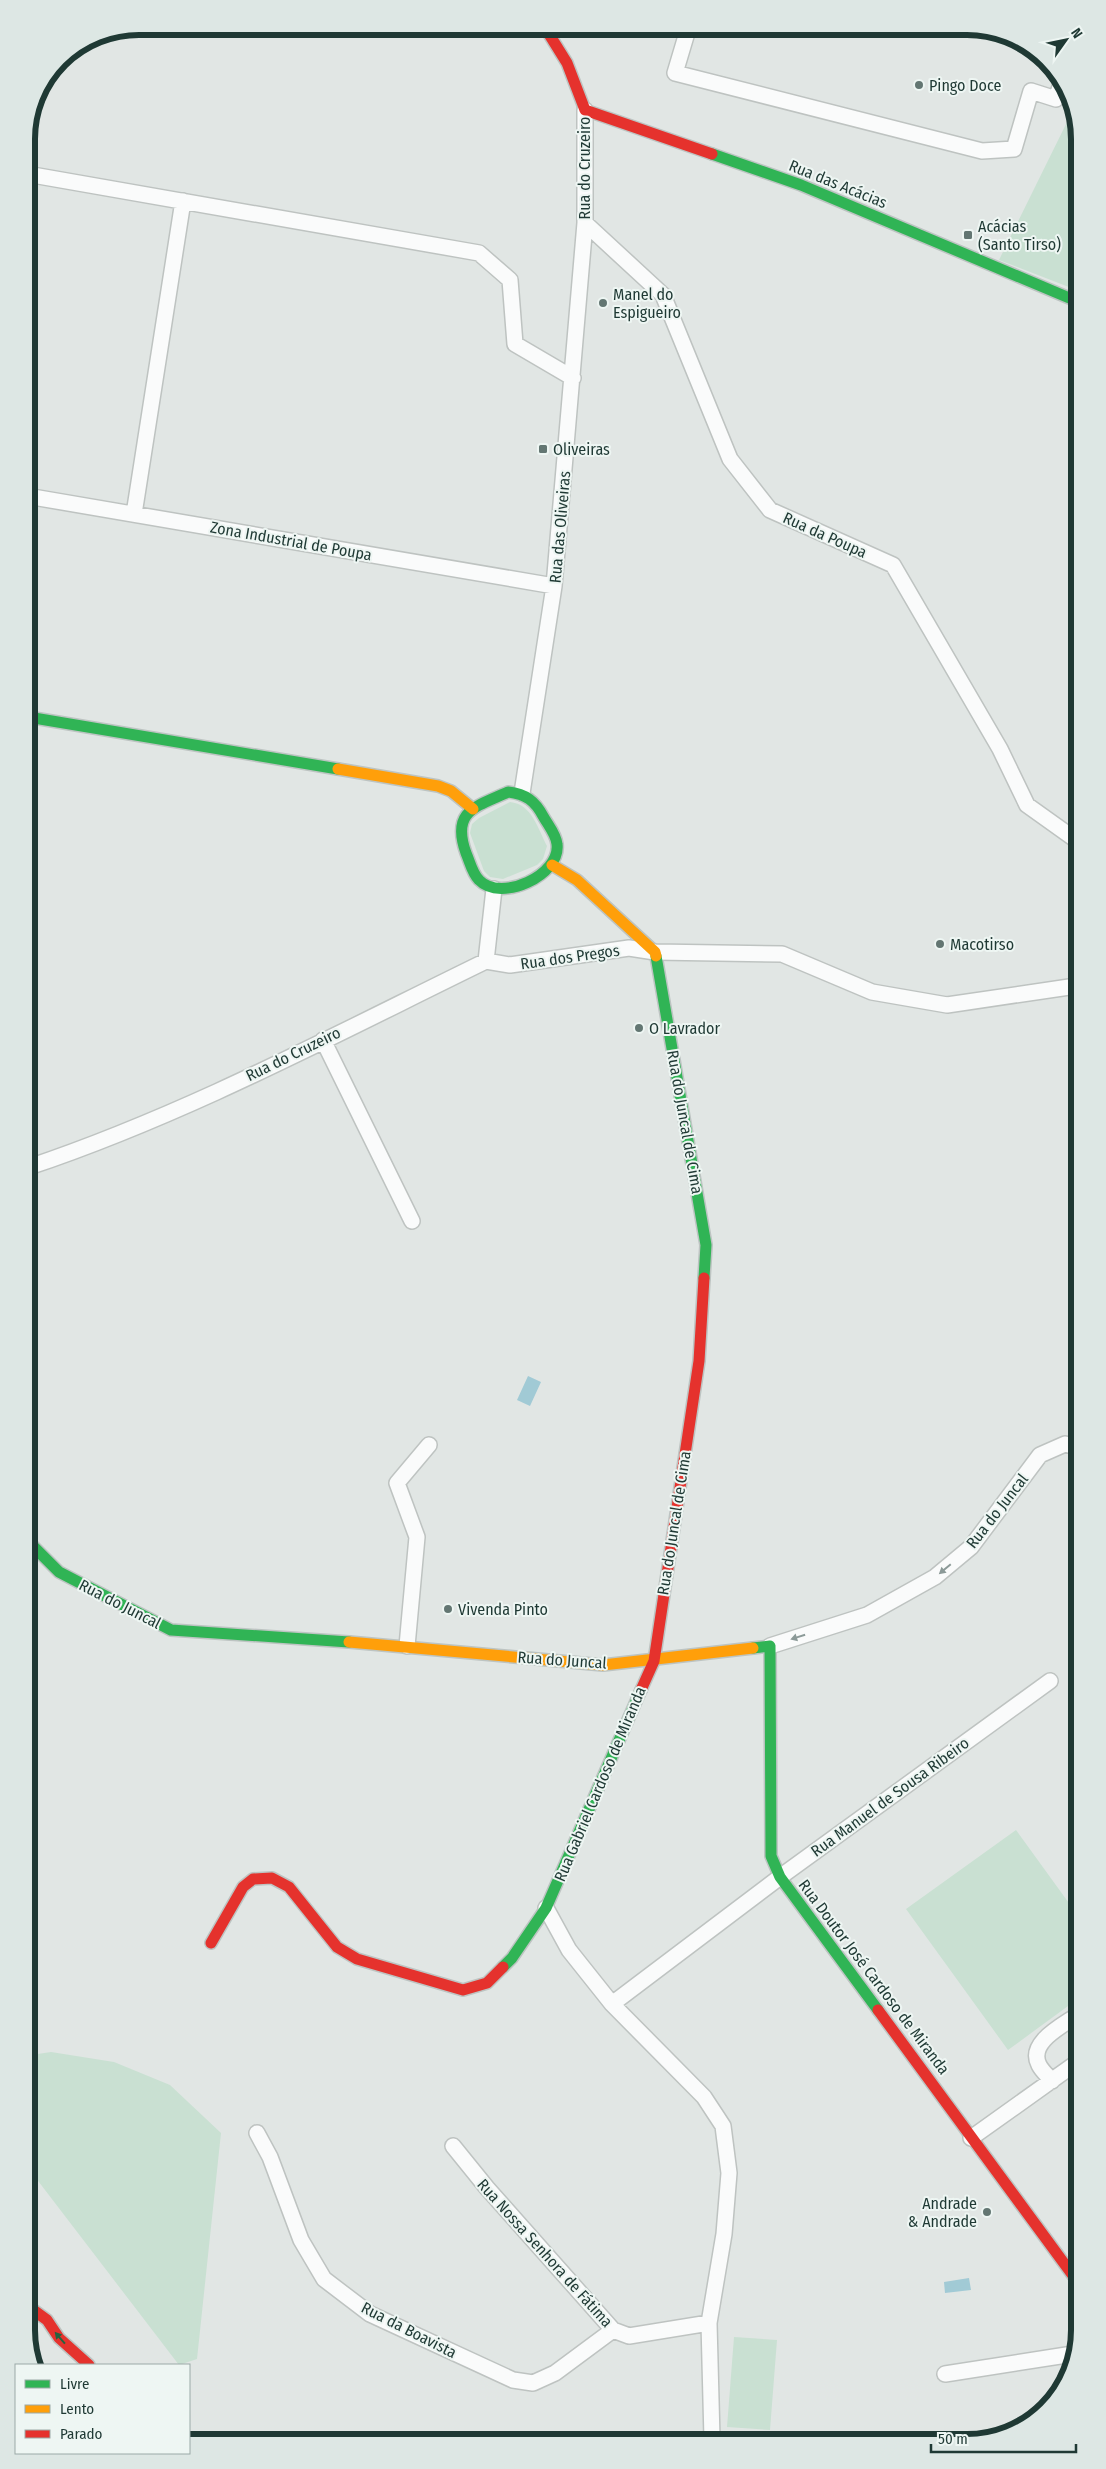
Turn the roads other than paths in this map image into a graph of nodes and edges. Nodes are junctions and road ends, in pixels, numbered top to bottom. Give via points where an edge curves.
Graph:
1 (550, 35) edge
2 (686, 35) edge
3 (1059, 91) edge
4 (585, 110) junction
5 (35, 175) edge
6 (183, 201) junction
7 (585, 223) junction
8 (582, 259) joint
9 (1071, 299) edge
10 (574, 378) junction
11 (35, 497) edge
12 (134, 514) junction
13 (554, 586) junction
14 (35, 718) edge
15 (522, 793) junction
16 (473, 809) junction
17 (1071, 836) edge
18 (552, 865) junction
19 (494, 889) junction
20 (655, 952) junction
21 (486, 961) junction
22 (1071, 987) edge
23 (323, 1040) junction
24 (35, 1165) edge
25 (412, 1221) dead end
26 (429, 1445) dead end
27 (1071, 1445) edge
28 (35, 1548) edge
29 (407, 1646) junction
30 (770, 1646) junction
31 (654, 1660) junction
32 (1050, 1681) dead end
33 (780, 1876) junction
34 (546, 1908) junction
35 (211, 1942) dead end
36 (612, 2004) junction
37 (1071, 2020) edge
38 (1071, 2067) edge
39 (1052, 2081) junction
40 (257, 2133) dead end
41 (971, 2138) junction
42 (453, 2146) dead end
43 (1071, 2273) edge
44 (35, 2311) edge
45 (709, 2323) junction
46 (613, 2330) junction
47 (1067, 2355) edge
48 (88, 2364) edge
49 (945, 2374) dead end
50 (712, 2434) edge

1 - 4 street, Rua do Cruzeiro via 567,62
2 - 3 street via 675,73 982,151 1014,149 1031,91 1056,99
4 - 7 street, Rua do Cruzeiro
4 - 9 street, Rua das Acácias via 801,185
5 - 6 street
6 - 10 street via 479,253 510,280 515,344
6 - 12 street
7 - 8 street, Rua do Cruzeiro
7 - 17 street, Rua da Poupa via 664,295 730,459 764,503 770,510 893,566 1000,749 1027,805
8 - 10 street, Rua das Oliveiras
10 - 13 street, Rua das Oliveiras
11 - 12 street, Zona Industrial de Poupa
12 - 13 street, Zona Industrial de Poupa
13 - 15 street, Rua das Oliveiras
14 - 16 street via 438,786 451,791
15 - 16 street via 508,792
15 - 18 street via 538,805 557,844
16 - 19 street via 464,819 459,833 475,876 484,886
18 - 19 street via 543,874 504,890
18 - 20 street via 577,880
19 - 21 street
20 - 21 street, Rua dos Pregos via 629,948 510,965
20 - 22 street via 782,954 872,992 947,1005
20 - 31 street, Rua do Juncal de Cima via 706,1245 699,1361
21 - 23 street, Rua do Cruzeiro
23 - 24 street, Rua do Cruzeiro via 86,1148
23 - 25 street
26 - 29 street via 397,1483 417,1537
27 -> 30 street, Rua do Juncal via 1066,1444 1040,1456 971,1547 935,1577 867,1615
28 - 29 street, Rua do Juncal via 59,1572 170,1630
29 - 31 street, Rua do Juncal via 603,1665
30 - 31 street, Rua do Juncal
30 - 33 street, Rua Doutor José Cardoso de Miranda via 771,1856
31 - 34 street, Rua Gabriel Cardoso de Miranda
32 - 33 street, Rua Manuel de Sousa Ribeiro
33 - 36 street, Rua Manuel de Sousa Ribeiro
33 - 41 street, Rua Doutor José Cardoso de Miranda
34 - 35 street, Rua Gabriel Cardoso de Miranda via 512,1958 486,1983 463,1990 357,1959 337,1947 289,1887 272,1878 253,1879 243,1887
34 - 36 street via 568,1950
36 - 45 street via 704,2096 723,2126 729,2173 724,2234
37 - 39 street via 1041,2042 1036,2054 1039,2065
38 - 39 street
39 - 41 street
40 - 46 street, Rua da Boavista via 270,2157 301,2240 324,2279 370,2314 513,2380 533,2383 555,2373
41 - 43 street, Rua Doutor José Cardoso de Miranda
42 - 46 street, Rua Nossa Senhora de Fátima via 486,2188
48 -> 44 street
45 - 46 street, Rua Nossa Senhora de Fátima via 629,2336
45 - 50 street
47 - 49 street

